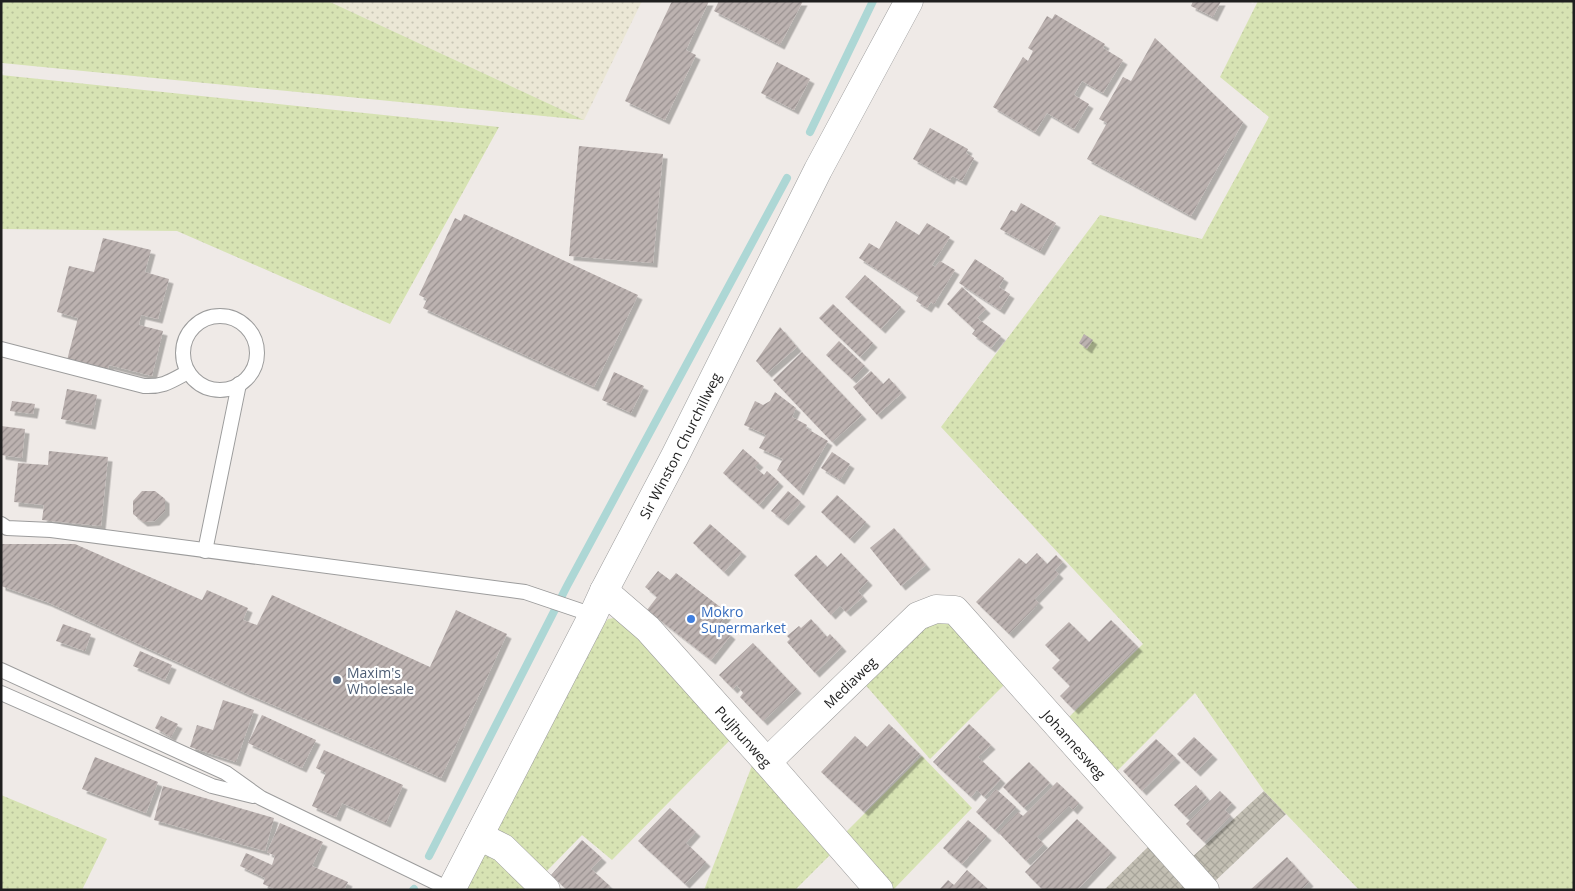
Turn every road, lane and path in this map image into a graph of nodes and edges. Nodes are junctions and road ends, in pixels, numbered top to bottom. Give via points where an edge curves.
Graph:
1 (910, 1) edge
2 (1, 349) edge
3 (188, 372) junction
4 (239, 384) junction
5 (1, 524) edge
6 (205, 551) junction
7 (589, 604) junction
8 (936, 609) joint
9 (1, 670) edge
10 (1, 693) edge
11 (768, 762) junction
12 (261, 798) junction
13 (479, 836) junction
14 (451, 890) edge
15 (546, 890) edge
16 (878, 890) edge
17 (1205, 890) edge

1 - 7 street, Sir Winston Churchillweg via 818,170 675,456
2 - 3 lane via 144,386 168,383
3 - 4 lane via 201,384 217,389
3 - 4 lane via 183,350 192,328 212,317 235,318 252,333 257,356 254,367
4 - 6 lane
5 - 6 lane via 7,528 51,530
6 - 7 lane
7 - 11 street, Puljhunweg via 648,629
7 - 13 street, Sir Winston Churchillweg
8 - 11 street, Mediaweg via 918,616
8 - 17 street, Johannesweg via 955,610
9 - 12 lane via 226,773
10 - 12 lane via 212,786
11 - 16 street, Puljhunweg
12 - 14 lane
13 - 14 street, Sir Winston Churchillweg
13 - 15 street via 503,848

